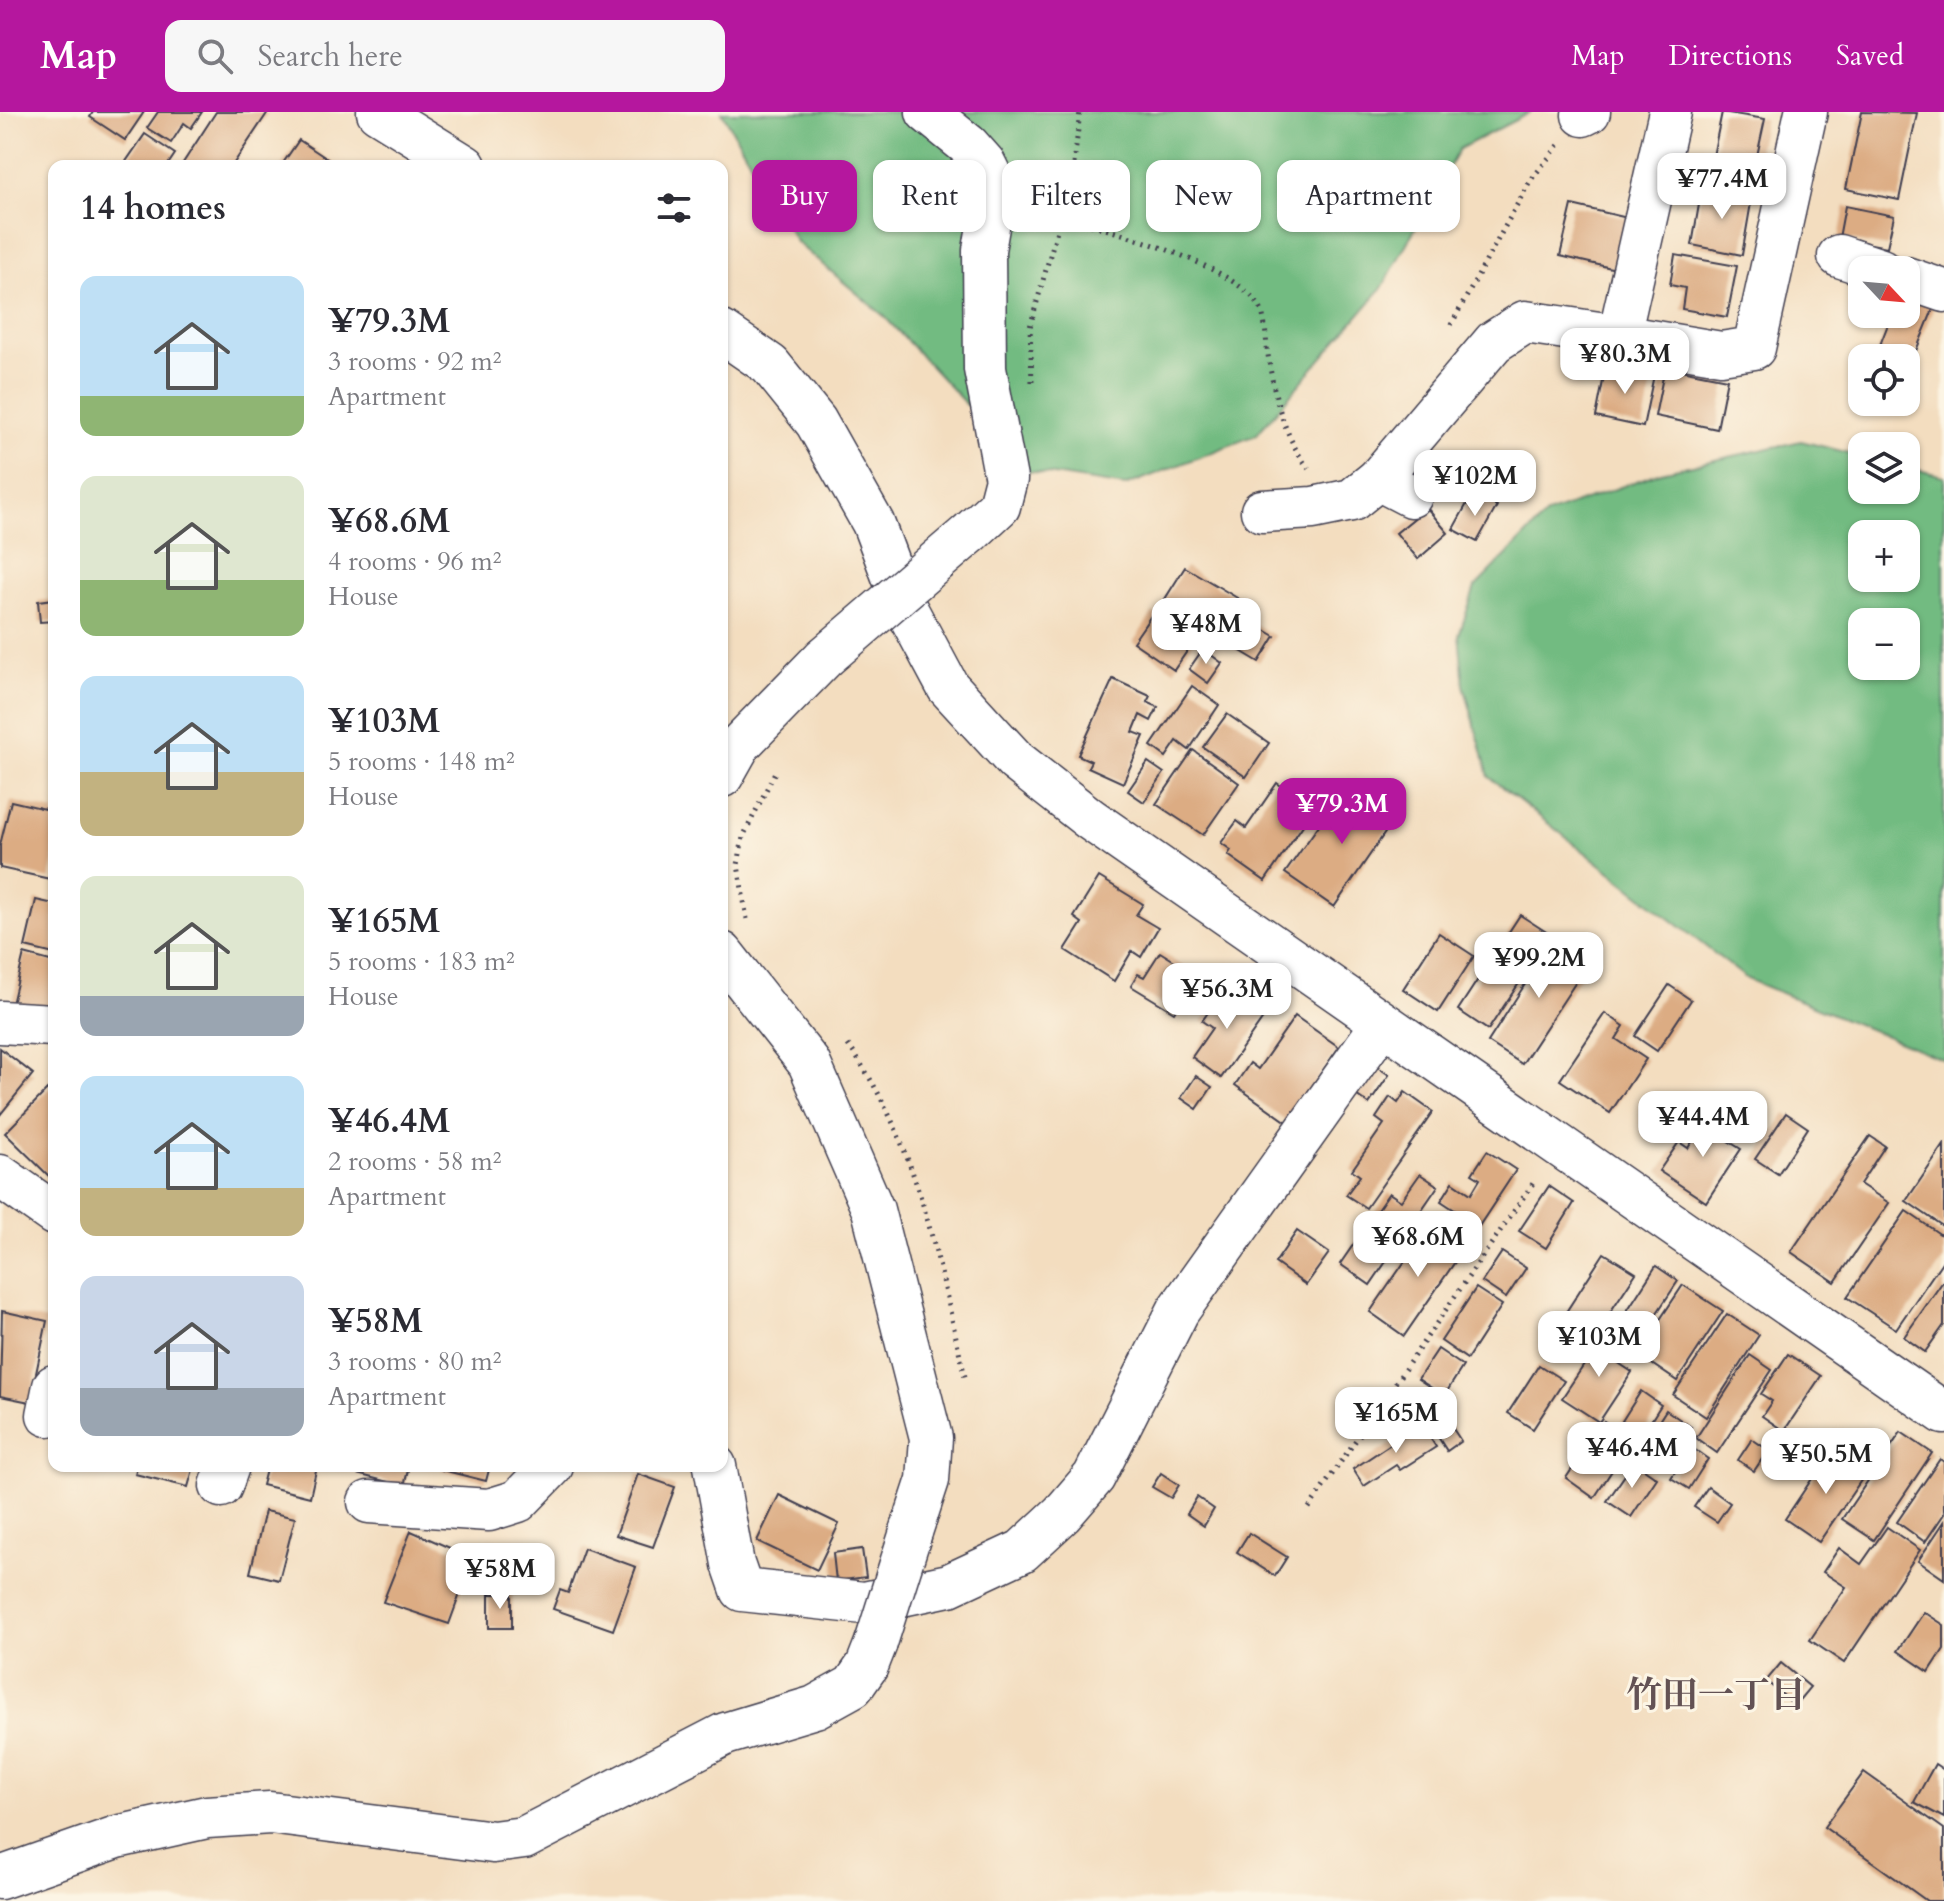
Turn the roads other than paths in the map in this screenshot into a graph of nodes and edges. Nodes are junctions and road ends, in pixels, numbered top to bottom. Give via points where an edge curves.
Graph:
1 (378, 112) edge
2 (927, 112) edge
3 (1670, 112) edge
4 (1806, 112) edge
5 (455, 160) edge
6 (1839, 256) dead end
7 (1848, 259) edge
8 (1920, 283) edge
9 (1944, 291) edge
10 (728, 336) edge
11 (1619, 336) junction
12 (1262, 511) dead end
13 (728, 765) edge
14 (728, 961) edge
15 (0, 1022) edge
16 (1383, 1023) junction
17 (48, 1025) edge
18 (0, 1176) edge
19 (48, 1210) edge
20 (1944, 1413) edge
21 (546, 1472) edge
22 (716, 1472) edge
23 (369, 1502) dead end
24 (0, 1878) edge

1 - 5 street
2 - 13 street, bridge via 968,145 992,179 984,250 985,369 1006,479 999,506 824,658 740,744
3 - 11 street
4 - 11 street via 1754,348 1721,353
6 - 7 street
8 - 9 street
10 - 16 street via 770,365 816,422 873,523 903,603 948,687 1016,761 1090,819
11 - 12 street via 1525,322 1494,342 1394,487 1313,508
14 - 24 street, bridge via 809,1063 873,1210 931,1438 928,1480 876,1643 853,1686 815,1707 725,1734 524,1838 493,1842 270,1813 207,1817 117,1837
15 - 17 street
16 - 20 street
16 - 22 street via 1178,1311 1094,1477 1022,1551 949,1585 864,1603 742,1590
18 - 19 street
21 - 23 street via 518,1501 489,1510

